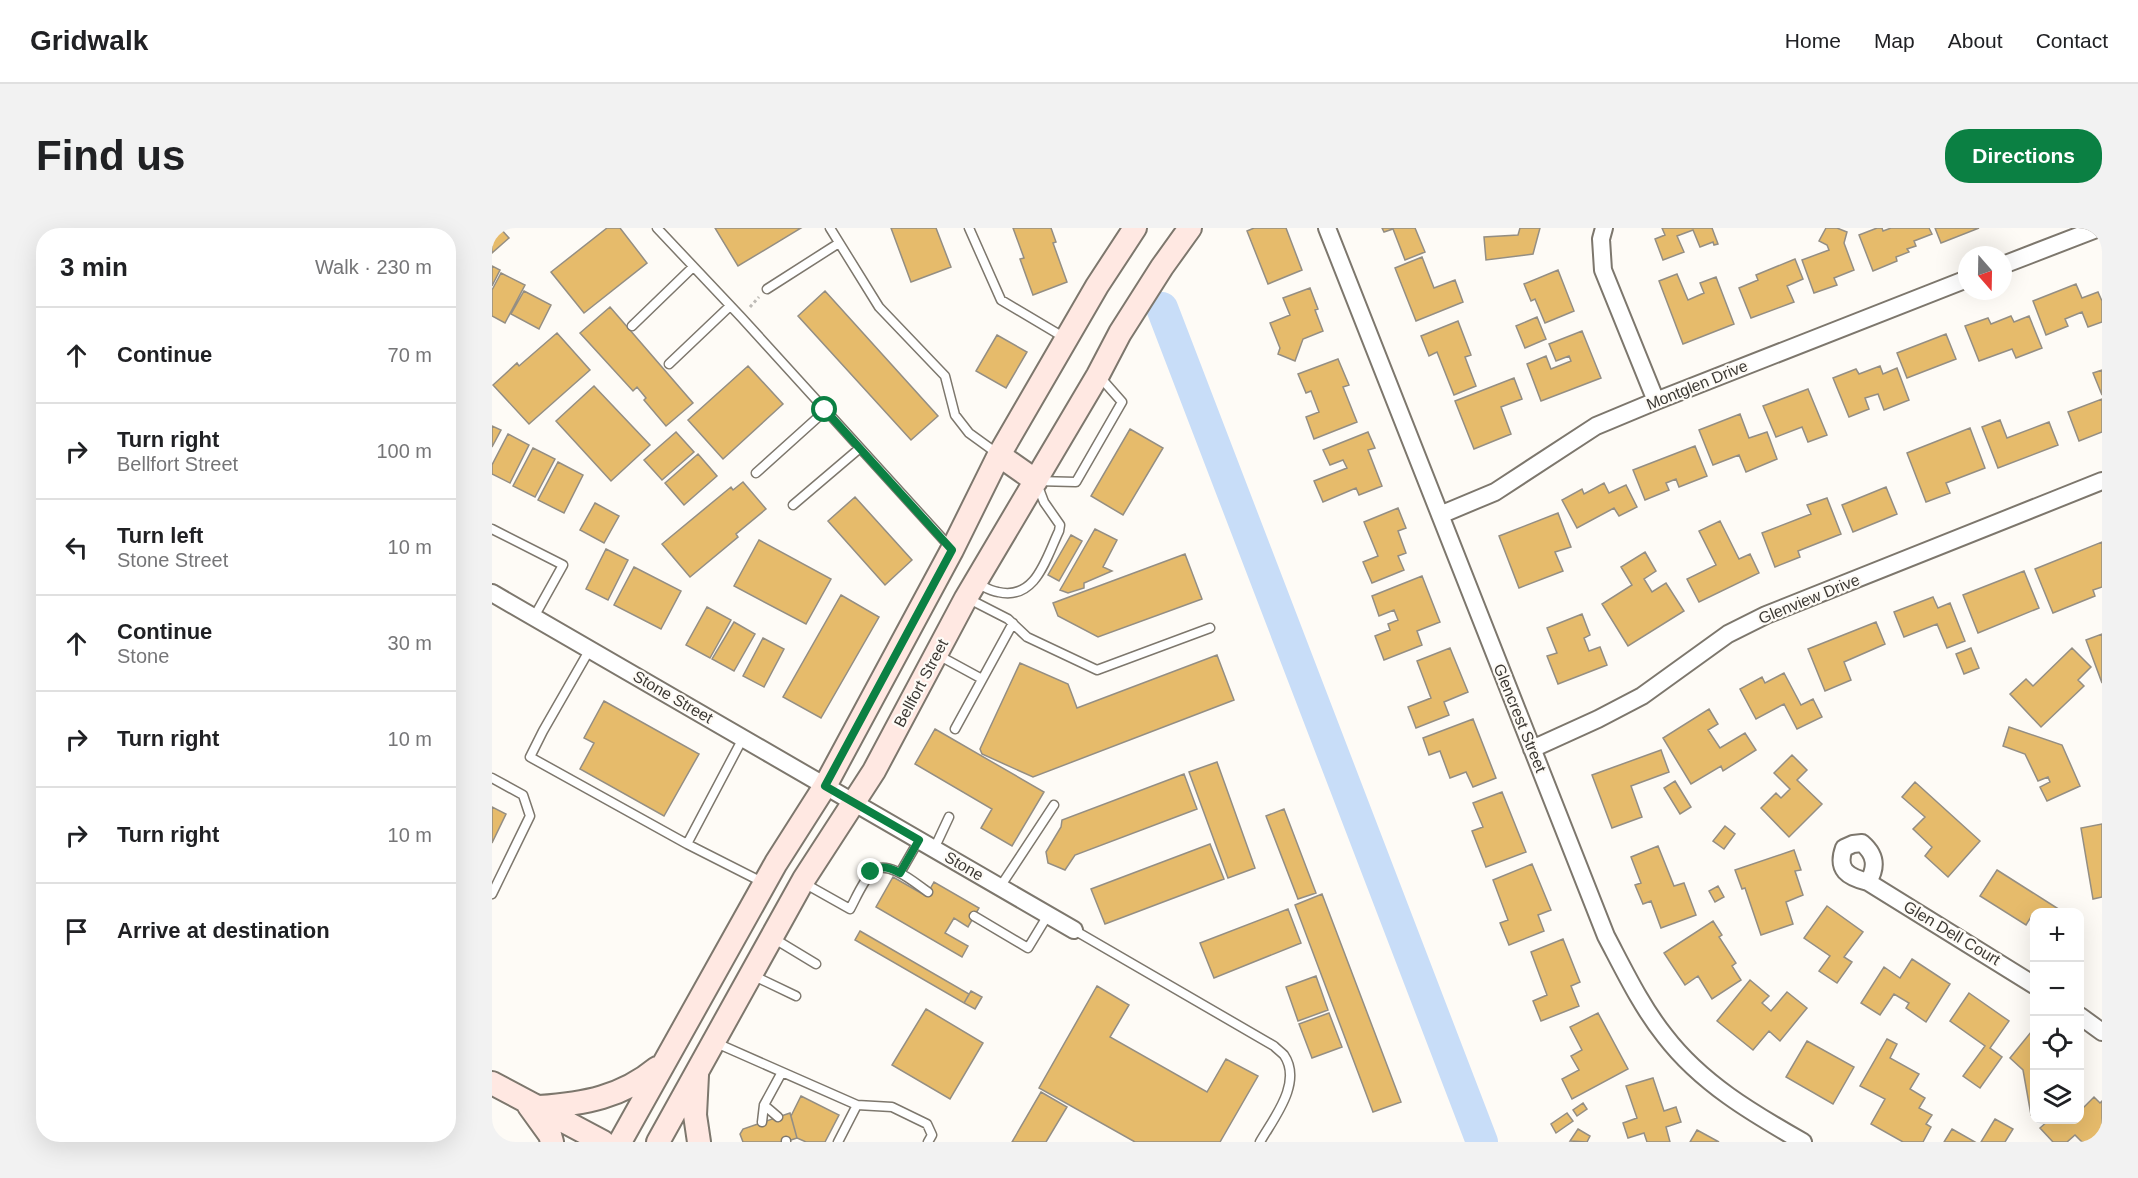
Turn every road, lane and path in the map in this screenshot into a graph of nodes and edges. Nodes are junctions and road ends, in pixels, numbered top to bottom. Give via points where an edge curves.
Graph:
1 (657, 228) edge
2 (830, 228) edge
3 (969, 228) edge
4 (1135, 228) edge
5 (1190, 228) edge
6 (1327, 228) edge
7 (1604, 228) edge
8 (2098, 228) edge
9 (839, 243) junction
10 (2012, 261) edge
11 (693, 267) junction
12 (1958, 283) edge
13 (767, 289) joint
14 (730, 306) junction
15 (741, 317) junction
16 (633, 326) dead end
17 (1068, 339) junction
18 (669, 364) dead end
19 (1098, 375) junction
20 (1656, 401) junction
21 (825, 410) junction
22 (860, 448) junction
23 (999, 455) junction
24 (756, 473) dead end
25 (1036, 481) junction
26 (2102, 481) edge
27 (794, 505) dead end
28 (1440, 514) junction
29 (492, 529) edge
30 (952, 550) junction
31 (971, 591) junction
32 (492, 592) edge
33 (534, 617) junction
34 (1013, 623) junction
35 (1210, 628) dead end
36 (590, 649) junction
37 (936, 655) junction
38 (982, 679) junction
39 (955, 729) dead end
40 (743, 738) junction
41 (1532, 748) junction
42 (492, 778) edge
43 (825, 786) junction
44 (854, 802) junction
45 (1053, 805) dead end
46 (949, 817) dead end
47 (919, 840) junction
48 (687, 844) junction
49 (934, 849) junction
50 (900, 873) junction
51 (802, 882) junction
52 (1868, 882) dead end
53 (764, 883) junction
54 (1000, 887) junction
55 (928, 892) dead end
56 (492, 894) edge
57 (1048, 915) junction
58 (974, 916) dead end
59 (1074, 930) joint
60 (772, 937) junction
61 (816, 964) dead end
62 (751, 975) junction
63 (2030, 983) edge
64 (796, 996) dead end
65 (2084, 1019) edge
66 (2102, 1032) edge
67 (713, 1041) junction
68 (663, 1063) junction
69 (698, 1070) junction
70 (782, 1072) junction
71 (492, 1083) edge
72 (532, 1104) junction
73 (764, 1105) junction
74 (857, 1105) junction
75 (778, 1117) dead end
76 (762, 1122) dead end
77 (552, 1142) edge
78 (603, 1142) edge
79 (620, 1142) edge
80 (658, 1142) edge
81 (699, 1142) edge
82 (838, 1142) edge
83 (928, 1142) edge
84 (1260, 1142) edge
85 (1803, 1142) edge

1 - 11 lane
2 - 9 lane
3 - 17 lane via 1001,300
4 - 17 main road
5 - 19 main road, Bellfort Street via 1120,333
6 - 28 street, Glencrest Street
7 - 20 street via 1603,270
8 - 10 street
9 - 13 lane
9 - 23 lane via 879,307 945,376 955,415 969,433
11 - 14 lane
11 - 16 lane
12 - 20 street, Montglen Drive
13 - 15 path
14 - 15 lane
14 - 18 lane
15 - 21 lane
17 - 23 main road
19 - 25 main road, Bellfort Street
19 - 25 lane via 1122,402 1076,482
20 - 28 street, Montglen Drive via 1596,426 1495,492
21 - 22 lane
21 - 24 lane
22 - 27 lane
22 - 30 lane
23 - 25 main road
23 - 30 main road
25 - 31 main road, Bellfort Street
25 - 31 lane via 1044,502 1060,525 1033,584 1017,593
26 - 41 street, Glenview Drive via 1766,615 1728,634 1642,696
28 - 41 street, Glencrest Street
29 - 33 lane via 563,565
30 - 43 main road
31 - 34 lane
31 - 37 main road, Bellfort Street
32 - 33 street, Stone Street
33 - 36 street, Stone Street
34 - 35 lane via 1027,636 1097,669
34 - 38 lane
36 - 40 street, Stone Street
36 - 48 lane via 530,757
37 - 38 lane
37 - 44 main road, Bellfort Street
38 - 39 lane
40 - 43 street, Stone Street
40 - 48 lane
41 - 85 street, Glencrest Street via 1606,936 1630,983 1665,1036 1703,1076 1750,1112
42 - 56 lane via 523,795 530,816
43 - 44 street, Stone Street
43 - 53 main road
44 - 47 street, Stone
44 - 51 main road, Bellfort Street
45 - 54 lane
46 - 49 lane
47 - 49 street, Stone
47 - 50 lane
48 - 53 lane
49 - 54 street, Stone
50 - 51 lane via 890,868 871,872 850,909
50 - 55 lane
51 - 60 main road, Bellfort Street
52 - 63 street, Glen Dell Court
53 - 68 main road
54 - 57 street, Stone
57 - 58 lane via 1028,948
57 - 59 street, Stone
59 - 84 lane via 1285,1056 1290,1073 1288,1092
60 - 61 lane
60 - 62 main road, Bellfort Street
62 - 64 lane
62 - 67 main road, Bellfort Street
65 - 66 street
67 - 69 main road, Bellfort Street
67 - 70 lane
68 - 72 main road via 640,1082 596,1100 573,1105
68 - 79 main road
69 - 80 main road, Bellfort Street
69 - 81 main road via 695,1115
70 - 73 lane
70 - 74 lane
71 - 72 main road
72 - 77 main road
72 - 78 main road
73 - 75 lane
73 - 76 lane
74 - 82 lane
74 - 83 lane via 892,1107 927,1124 932,1135

